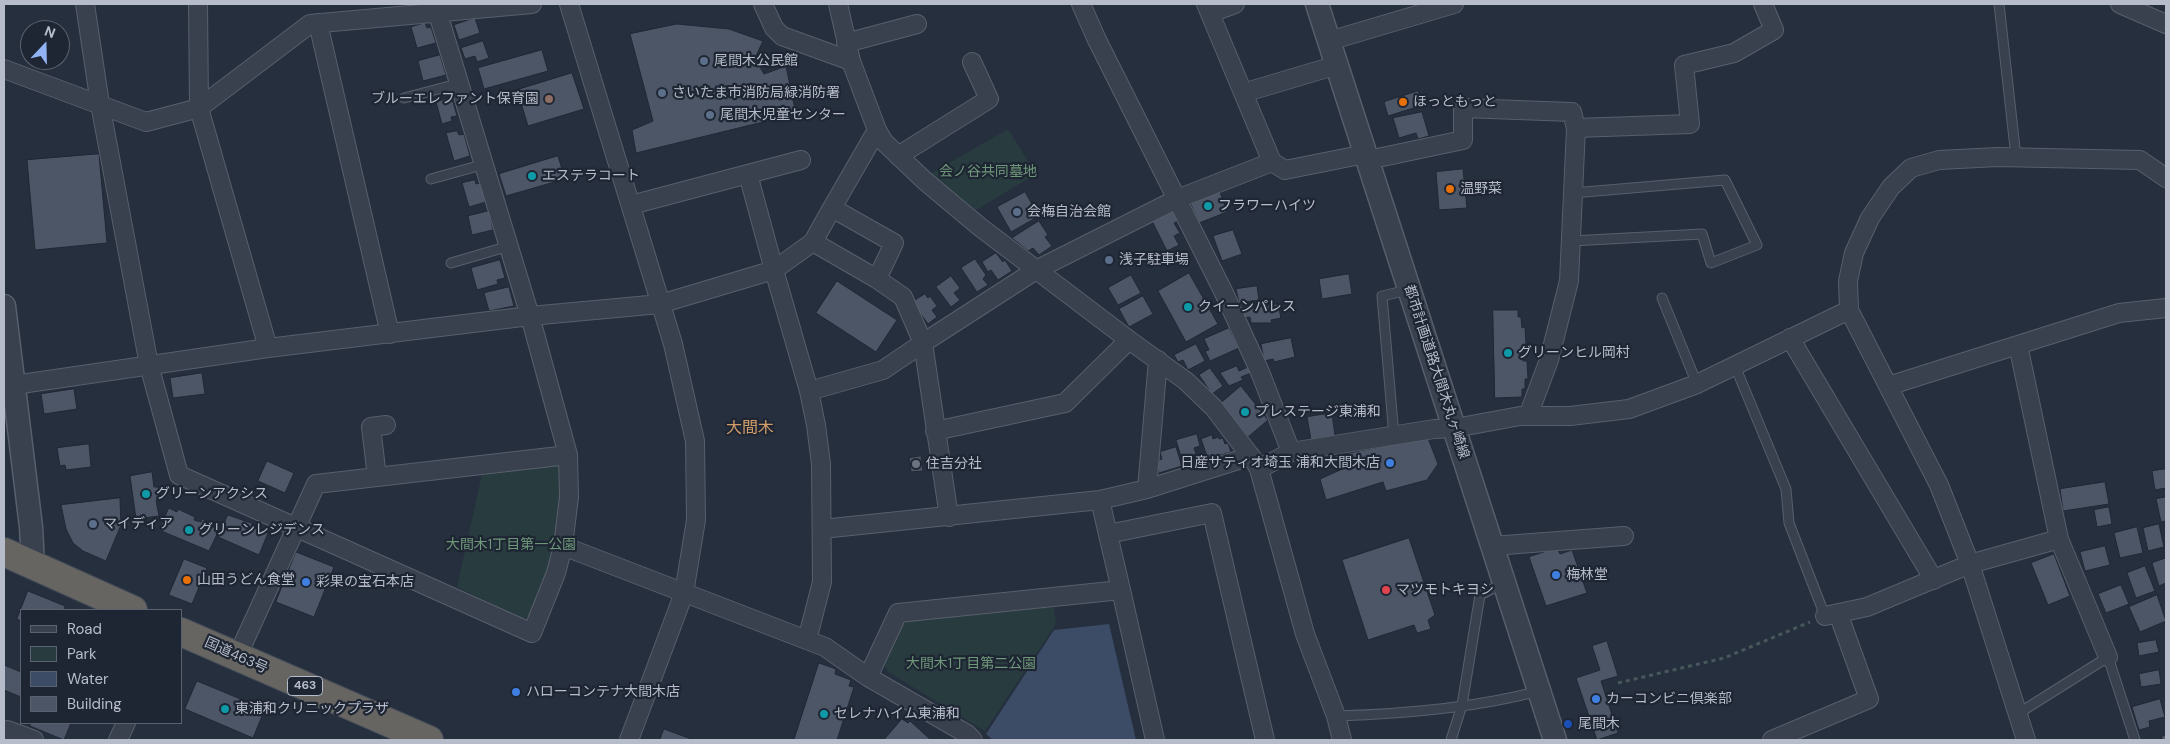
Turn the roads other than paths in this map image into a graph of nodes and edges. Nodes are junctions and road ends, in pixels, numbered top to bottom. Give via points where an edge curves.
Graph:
1 (85, 4) edge
2 (198, 4) edge
3 (532, 4) edge
4 (569, 4) edge
5 (763, 4) edge
6 (838, 4) edge
7 (1081, 4) edge
8 (1235, 4) edge
9 (1317, 4) edge
10 (1454, 4) edge
11 (1763, 4) edge
12 (1999, 4) edge
13 (2120, 4) edge
14 (437, 8) edge
15 (1208, 8) edge
16 (318, 23) junction
17 (918, 24) dead end
18 (2166, 24) edge
19 (1329, 41) junction
20 (846, 43) junction
21 (851, 61) junction
22 (972, 62) dead end
23 (1337, 65) junction
24 (4, 69) edge
25 (461, 83) junction
26 (1243, 93) junction
27 (404, 98) dead end
28 (100, 104) junction
29 (199, 108) junction
30 (1576, 128) junction
31 (877, 130) junction
32 (898, 156) junction
33 (1367, 157) junction
34 (2016, 157) junction
35 (801, 160) dead end
36 (1272, 162) junction
37 (484, 164) junction
38 (748, 174) junction
39 (2166, 178) edge
40 (431, 179) dead end
41 (1573, 193) junction
42 (1177, 199) junction
43 (631, 205) junction
44 (832, 208) junction
45 (1571, 240) junction
46 (813, 242) junction
47 (508, 246) junction
48 (451, 263) dead end
49 (774, 270) junction
50 (1036, 270) junction
51 (876, 279) junction
52 (1409, 290) junction
53 (1662, 298) dead end
54 (660, 304) junction
55 (4, 306) edge
56 (2166, 308) edge
57 (1848, 310) junction
58 (530, 316) junction
59 (390, 334) junction
60 (1790, 338) junction
61 (1129, 340) junction
62 (923, 343) junction
63 (2018, 345) junction
64 (268, 348) junction
65 (1158, 360) junction
66 (149, 365) junction
67 (1735, 366) junction
68 (1697, 384) junction
69 (14, 385) junction
70 (1888, 386) junction
71 (809, 391) junction
72 (1528, 416) junction
73 (386, 425) dead end
74 (1455, 428) junction
75 (935, 431) junction
76 (1394, 436) junction
77 (1292, 452) junction
78 (568, 455) junction
79 (1255, 463) junction
80 (377, 477) junction
81 (1147, 489) junction
82 (1100, 500) junction
83 (949, 517) junction
84 (295, 528) junction
85 (822, 530) junction
86 (1108, 534) junction
87 (1624, 536) dead end
88 (2059, 539) junction
89 (563, 546) junction
90 (1492, 546) junction
91 (4, 552) edge
92 (1970, 564) junction
93 (33, 565) junction
94 (1934, 580) junction
95 (1504, 583) junction
96 (1121, 590) junction
97 (684, 593) junction
98 (130, 609) edge
99 (1831, 614) junction
100 (182, 632) edge
101 (807, 640) junction
102 (237, 657) junction
103 (2108, 657) junction
104 (868, 677) junction
105 (1540, 691) junction
106 (1462, 705) junction
107 (2019, 713) junction
108 (1336, 716) junction
109 (126, 724) edge
110 (4, 731) edge
111 (968, 738) edge
112 (34, 740) edge
113 (118, 740) edge
114 (429, 740) edge
115 (629, 740) edge
116 (1155, 740) edge
117 (1265, 740) edge
118 (1341, 740) edge
119 (1451, 740) edge
120 (1555, 740) edge
121 (1772, 740) edge
122 (2026, 740) edge
123 (2135, 740) edge

1 - 28 street
2 - 29 street
3 - 14 street
4 - 43 street
5 - 21 street via 774,28 782,36
6 - 20 street
7 - 42 street
8 - 15 street
9 - 19 street, 都市計画道路大間木丸ヶ崎線
10 - 19 street
11 - 30 street via 1774,30 1734,53 1684,65 1690,124
12 - 34 lane
13 - 18 street
14 - 16 street
14 - 25 street
15 - 26 street
16 - 29 street via 310,24
16 - 59 street
17 - 20 street
19 - 23 street, 都市計画道路大間木丸ヶ崎線
20 - 21 street
21 - 31 street
22 - 32 street via 989,99
23 - 26 street
23 - 33 street, 都市計画道路大間木丸ヶ崎線
24 - 28 street
25 - 27 lane
25 - 37 street
26 - 36 street
28 - 29 street via 146,122
28 - 66 street
29 - 64 street
30 - 33 street via 1572,112 1463,108 1463,140
30 - 41 street
31 - 32 street
31 - 44 street
32 - 50 street via 952,204
33 - 36 street via 1285,170
33 - 52 street, 都市計画道路大間木丸ヶ崎線
34 - 39 street via 2140,160
34 - 57 street via 1939,160 1911,168 1891,187 1875,210 1854,253 1848,281
35 - 38 street
36 - 42 street
37 - 40 lane
37 - 47 street
38 - 43 street
38 - 49 street
41 - 45 street
41 - 45 lane via 1725,180 1756,245 1712,263 1702,234
42 - 50 street
42 - 77 street via 1224,292
43 - 54 street
44 - 46 street
44 - 51 street via 894,243
45 - 72 street via 1567,290 1549,360
46 - 49 street
46 - 51 street
47 - 48 lane
47 - 58 street
49 - 54 street
49 - 71 street
50 - 61 street
50 - 62 street
51 - 62 street via 903,297
52 - 74 street, 都市計画道路大間木丸ヶ崎線
52 - 76 lane via 1382,296
53 - 68 lane
54 - 58 street
54 - 97 street via 673,344 695,441 696,520
55 - 69 street
56 - 63 street via 2119,313
57 - 60 street
57 - 70 street
58 - 59 street
58 - 78 street
59 - 64 street
60 - 67 street
60 - 94 street
61 - 65 street
61 - 75 street via 1066,403
62 - 71 street via 883,370
62 - 75 street
63 - 70 street
63 - 88 street
64 - 66 street
65 - 79 street via 1204,398
65 - 81 street
66 - 69 street
66 - 84 street via 179,476
67 - 68 street
67 - 99 lane via 1786,489 1789,523
68 - 72 street via 1629,409 1570,416
69 - 93 street
70 - 92 street via 1939,485
71 - 85 street via 821,464
72 - 74 street
73 - 80 street via 371,427
74 - 76 street
74 - 90 street, 都市計画道路大間木丸ヶ崎線
75 - 83 street
76 - 77 street
77 - 79 street
78 - 80 street
78 - 89 street via 570,482
79 - 81 street
79 - 108 street via 1305,634
80 - 84 street via 316,484
81 - 82 street
82 - 83 street
82 - 86 street
83 - 85 street
84 - 89 street via 532,633
84 - 102 street
85 - 101 street via 822,582
86 - 96 street
86 - 117 street via 1212,513
87 - 90 street
88 - 92 street
88 - 103 street
89 - 97 street
90 - 95 street, 都市計画道路大間木丸ヶ崎線
91 - 93 highway
92 - 94 street
92 - 107 street
93 - 98 highway
94 - 99 street via 1867,607
95 - 105 street, 都市計画道路大間木丸ヶ崎線
95 - 106 lane via 1480,595
96 - 104 street via 898,613
96 - 116 street
97 - 101 street
97 - 115 street
99 - 121 street via 1869,699
100 - 102 highway, 国道463号 / 463
101 - 104 street via 825,647
102 - 114 highway, 国道463号 / 463
103 - 107 lane
103 - 123 lane
104 - 111 street
105 - 106 lane via 1499,702
105 - 120 street, 都市計画道路大間木丸ヶ崎線
106 - 108 lane via 1389,714
106 - 119 lane
107 - 122 street
108 - 118 street
109 - 113 street
110 - 112 street

